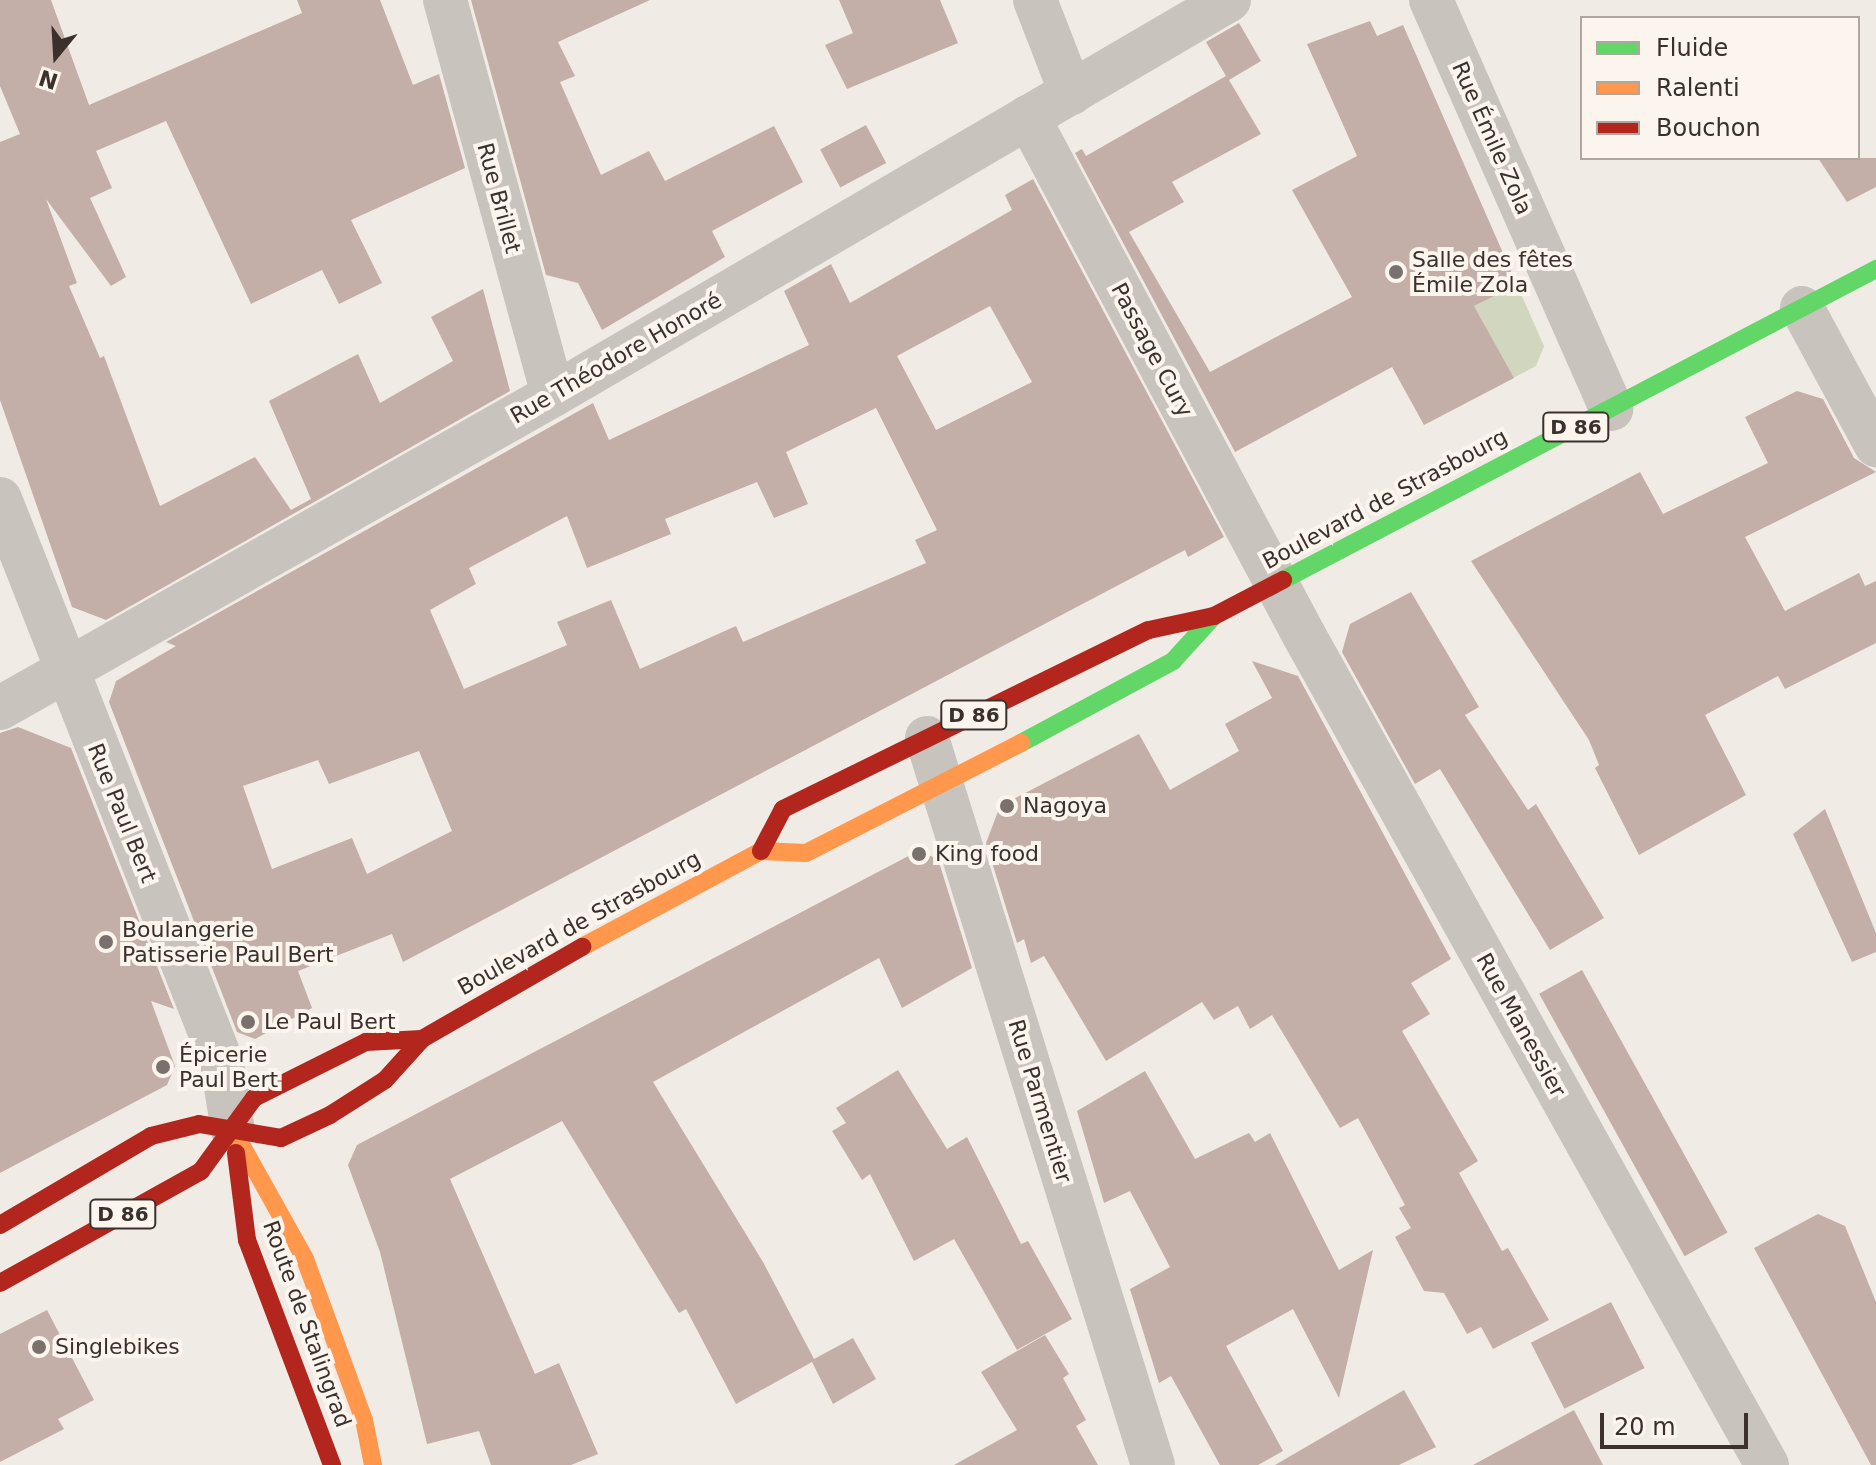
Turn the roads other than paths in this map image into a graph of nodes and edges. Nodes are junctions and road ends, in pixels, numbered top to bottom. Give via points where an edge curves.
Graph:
1 (445, 0) edge
2 (1035, 0) edge
3 (1229, 0) edge
4 (1431, 0) edge
5 (1071, 93) junction
6 (1028, 117) junction
7 (1876, 269) edge
8 (1802, 308) junction
9 (553, 395) junction
10 (1611, 409) junction
11 (1876, 445) edge
12 (0, 499) edge
13 (1276, 583) junction
14 (1214, 616) junction
15 (67, 671) junction
16 (0, 708) edge
17 (927, 738) junction
18 (942, 785) junction
19 (761, 851) junction
20 (422, 1039) junction
21 (233, 1130) junction
22 (0, 1225) edge
23 (0, 1283) edge
24 (332, 1465) edge
25 (373, 1465) edge
26 (1153, 1465) edge
27 (1767, 1465) edge

1 - 9 street, Rue Brillet
2 - 5 street
3 - 5 street, Rue Théodore Honoré
4 - 10 street, Rue Émile Zola
5 - 6 street, Rue Théodore Honoré
6 - 9 street, Rue Théodore Honoré
6 - 13 street, Passage Cury
7 - 8 main road, Boulevard de Strasbourg / D 86
8 - 10 main road, Boulevard de Strasbourg / D 86
8 - 11 street
9 - 15 street, Rue Théodore Honoré
10 - 13 main road, Boulevard de Strasbourg / D 86
12 - 15 street, Rue Paul Bert
13 - 14 main road, Boulevard de Strasbourg / D 86
13 - 27 street, Rue Manessier
14 - 17 main road, Boulevard de Strasbourg / D 86 via 1149,630
14 - 18 main road, Boulevard de Strasbourg / D 86 via 1173,661
15 - 16 street, Rue Théodore Honoré
15 - 21 street, Rue Paul Bert via 222,1063
17 - 18 street, Rue Parmentier
17 - 19 main road, Boulevard de Strasbourg / D 86 via 783,809
18 - 19 main road, Boulevard de Strasbourg / D 86 via 806,853
18 - 26 street, Rue Parmentier
19 - 20 main road, Boulevard de Strasbourg / D 86
20 - 21 main road, Boulevard de Strasbourg / D 86 via 366,1042 318,1062 254,1098
20 - 21 main road, Boulevard de Strasbourg / D 86 via 385,1080 330,1115 281,1138
21 - 22 main road, Boulevard de Strasbourg / D 86 via 199,1124 151,1136
21 - 23 main road, Boulevard de Strasbourg / D 86 via 201,1171
21 - 24 main road, Route de Stalingrad via 247,1240
21 - 25 main road, Route de Stalingrad via 305,1259 364,1420

